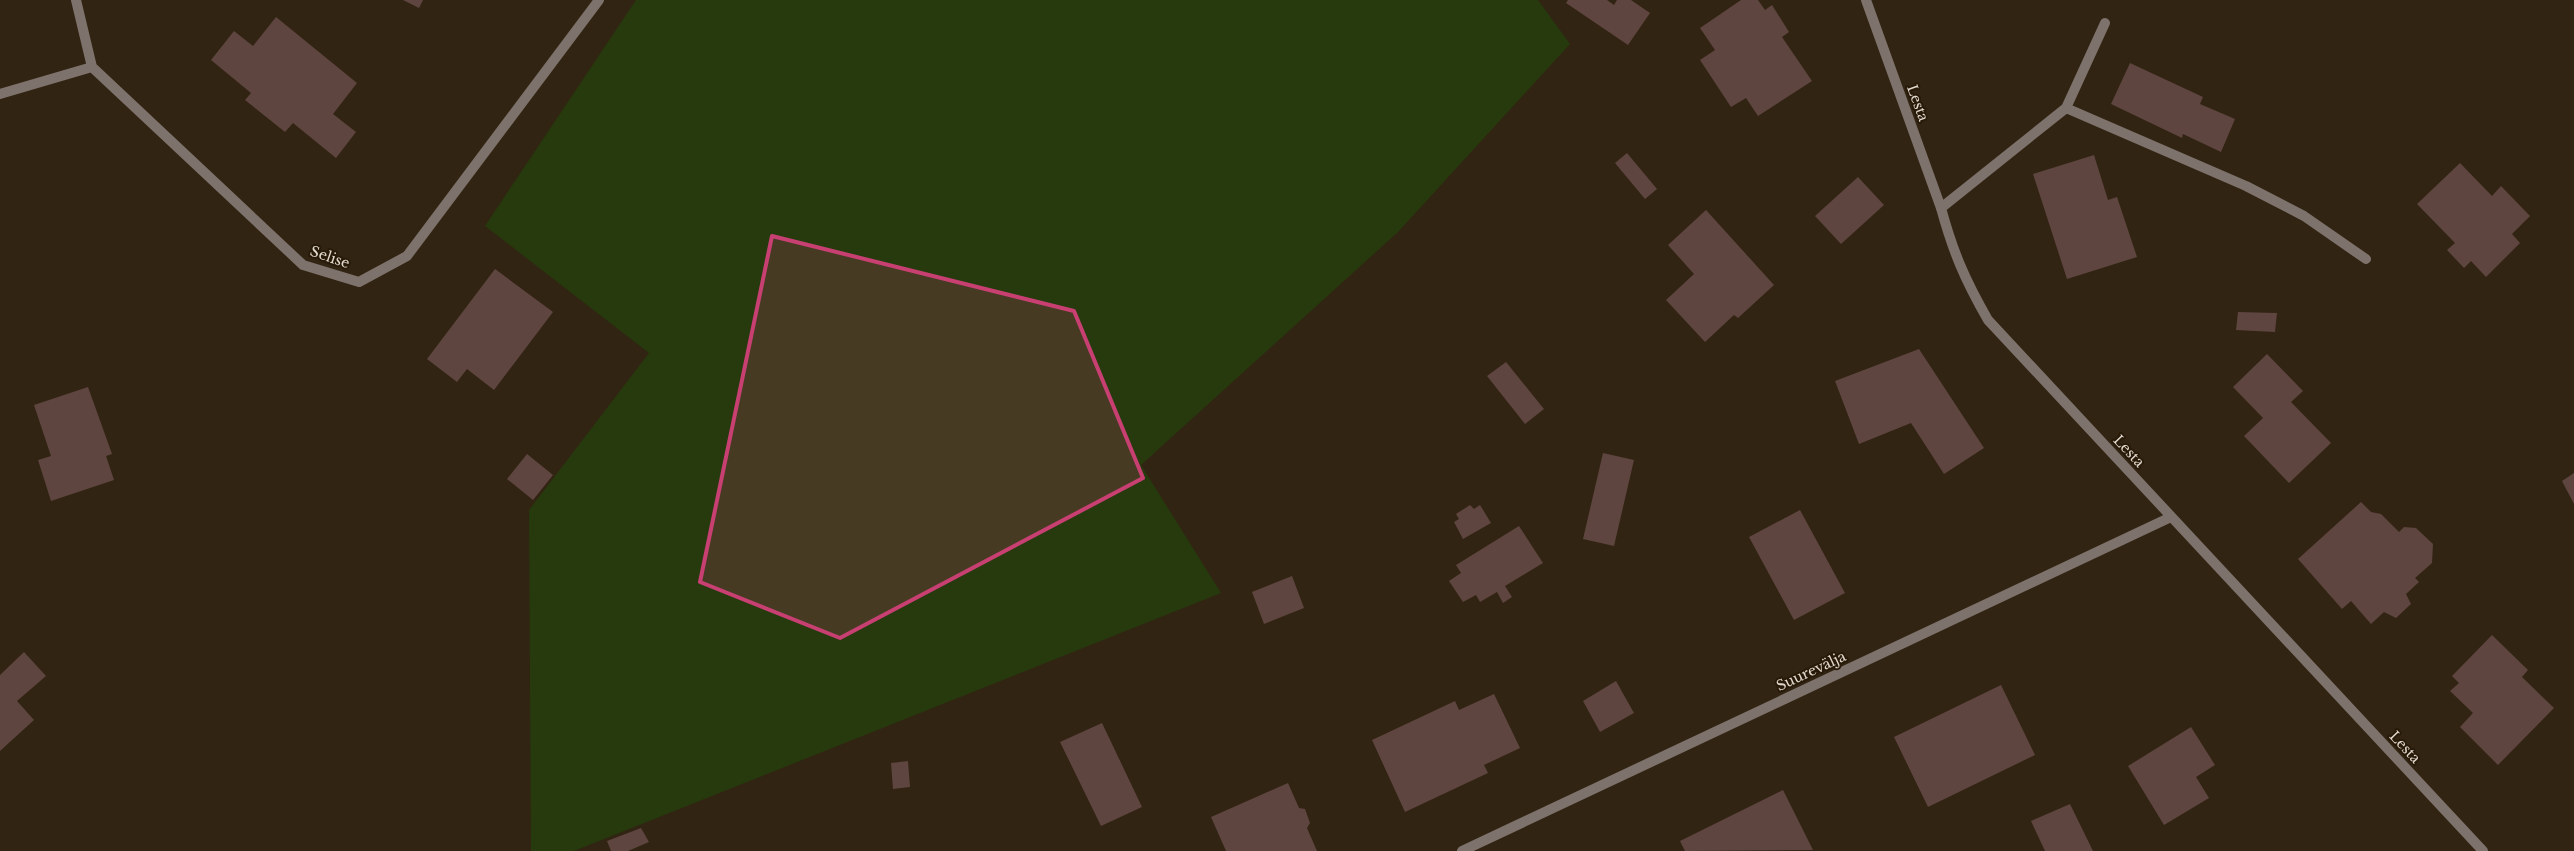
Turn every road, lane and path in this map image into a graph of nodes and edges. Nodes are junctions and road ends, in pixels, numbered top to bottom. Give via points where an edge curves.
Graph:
1 (76, 0) edge
2 (599, 0) edge
3 (1866, 0) edge
4 (2106, 23) dead end
5 (92, 67) junction
6 (0, 94) edge
7 (2066, 108) junction
8 (1941, 208) junction
9 (2366, 259) dead end
10 (2171, 517) junction
11 (1462, 851) edge
12 (2483, 851) edge

1 - 5 street
2 - 5 street, Selise via 407,256 359,282 303,265
3 - 8 street, Lesta
4 - 7 street
5 - 6 street
7 - 8 street
7 - 9 street via 2246,186 2304,216
8 - 10 street, Lesta via 1964,277 1988,320
10 - 11 street, Suurevälja
10 - 12 street, Lesta

